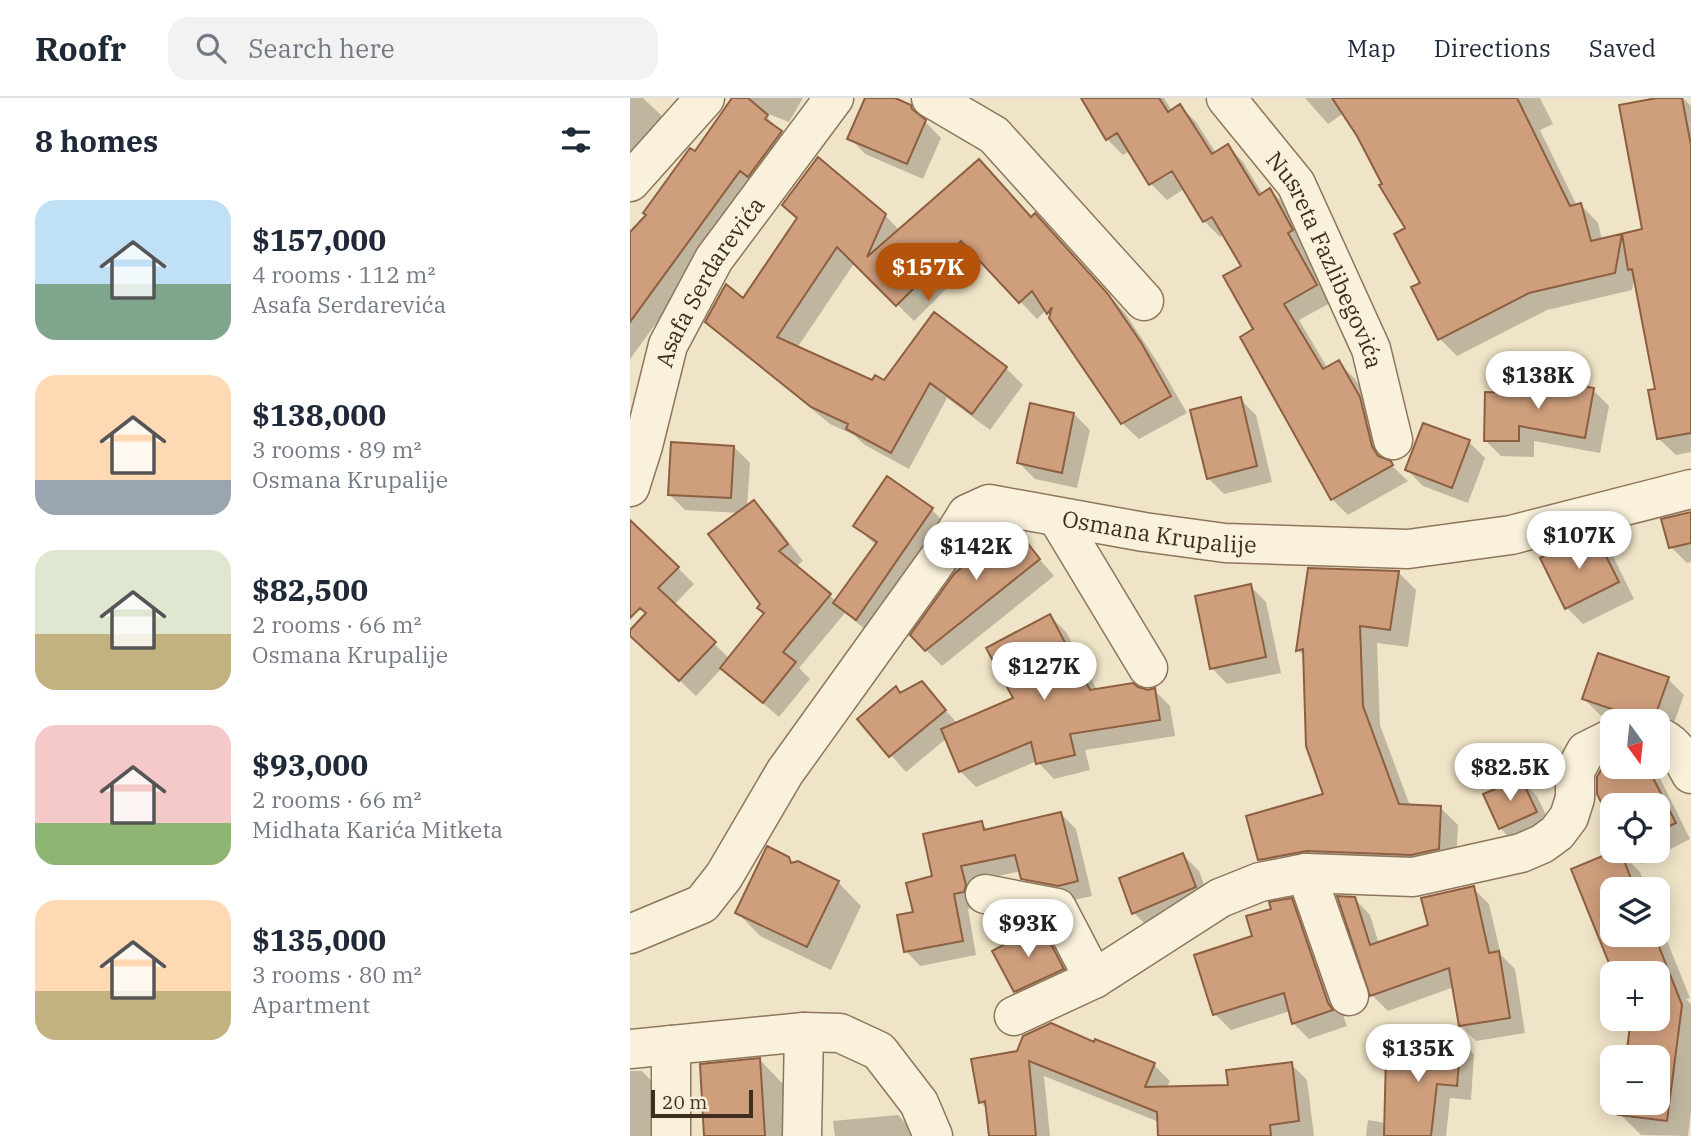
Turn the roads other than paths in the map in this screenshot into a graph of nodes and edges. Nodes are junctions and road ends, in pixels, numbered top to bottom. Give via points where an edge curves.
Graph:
1 (705, 98) edge
2 (834, 98) edge
3 (931, 98) edge
4 (1226, 98) edge
5 (630, 183) edge
6 (1144, 301) dead end
7 (1393, 440) dead end
8 (630, 487) edge
9 (1691, 489) edge
10 (1056, 517) junction
11 (1148, 668) dead end
12 (1600, 744) edge
13 (1670, 744) edge
14 (1691, 774) edge
15 (1306, 873) junction
16 (985, 894) dead end
17 (630, 934) edge
18 (1094, 979) junction
19 (1349, 996) dead end
20 (1014, 1016) dead end
21 (804, 1032) junction
22 (671, 1045) junction
23 (630, 1049) edge
24 (671, 1136) edge
25 (802, 1136) edge
26 (933, 1136) edge

1 - 5 street
2 - 8 street, Asafa Serdarevića via 714,259 668,345
3 - 6 street via 994,135
4 - 7 street, Nusreta Fazlibegovića via 1296,184 1371,349
9 - 10 street, Osmana Krupalije via 1511,535 1408,549 1225,543
10 - 11 street
10 - 17 street, Osmana Krupalije via 989,504 967,514 785,772 724,876 702,904
12 - 15 street via 1586,751 1576,771 1569,817 1542,844 1521,853 1413,877
13 - 14 street
15 - 18 street via 1260,882 1220,898
15 - 19 street
16 - 18 street via 1058,908
18 - 20 street
21 - 22 street
21 - 25 street
21 - 26 street via 840,1033 879,1051 919,1103
22 - 23 street
22 - 24 street

